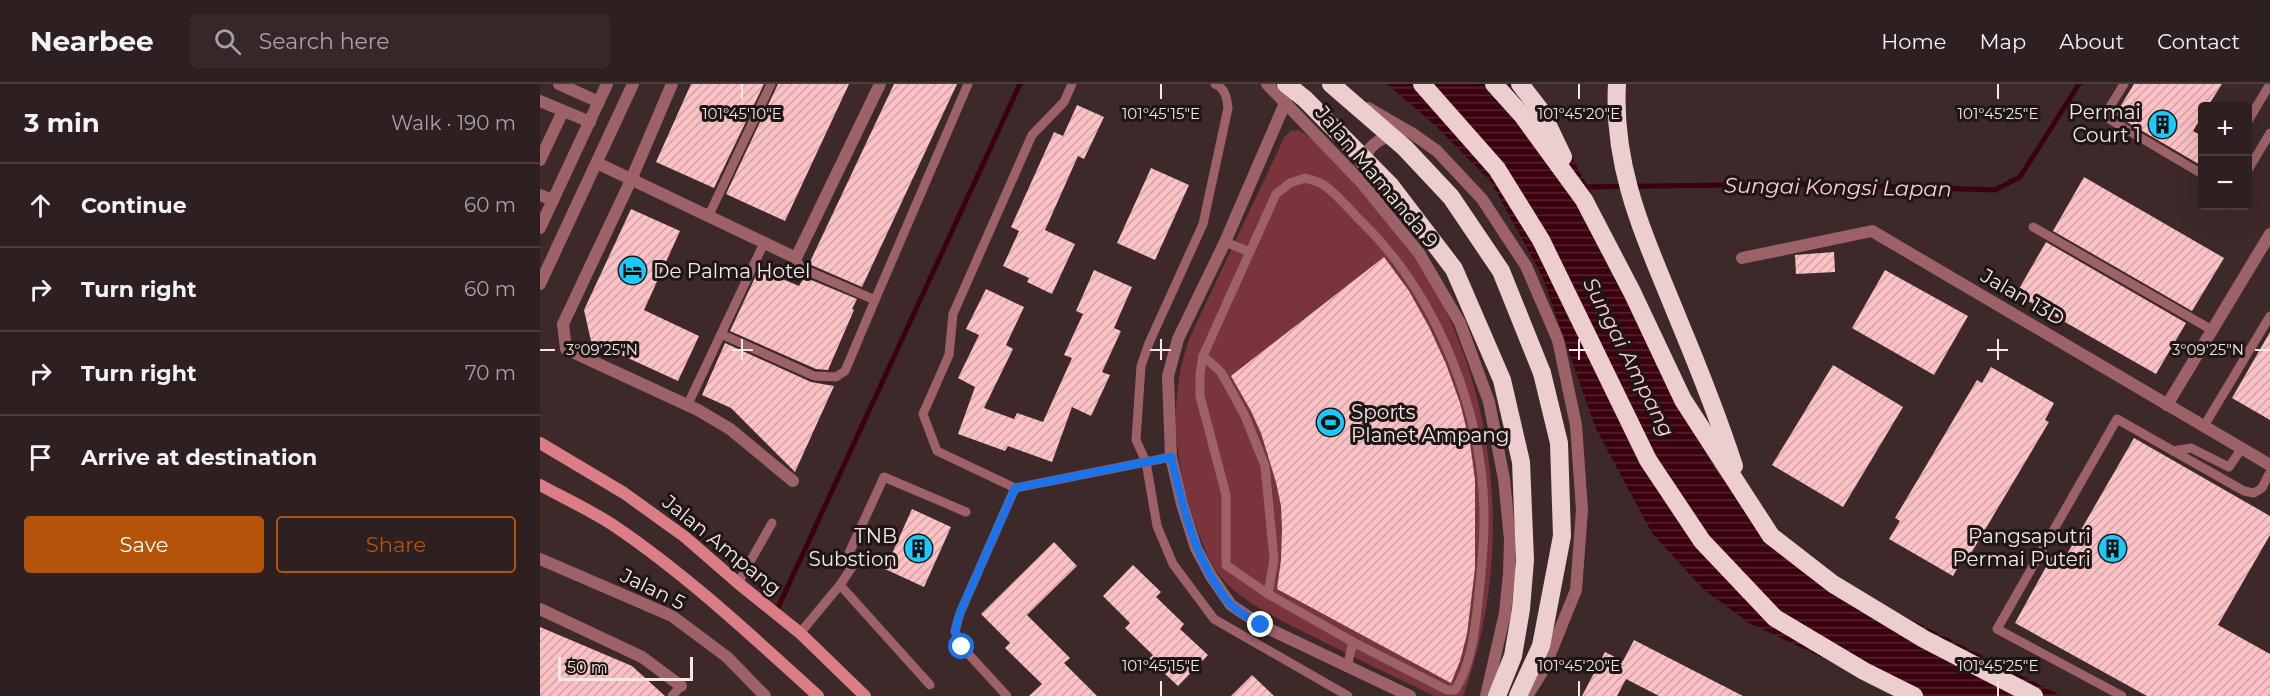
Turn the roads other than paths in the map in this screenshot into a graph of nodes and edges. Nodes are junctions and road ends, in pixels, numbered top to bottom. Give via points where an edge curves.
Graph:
1 (607, 84) edge
2 (633, 84) edge
3 (672, 84) edge
4 (771, 84) edge
5 (880, 84) edge
6 (968, 84) edge
7 (1072, 84) edge
8 (1215, 84) edge
9 (1267, 84) edge
10 (1326, 84) edge
11 (1331, 84) edge
12 (1422, 84) edge
13 (1494, 84) edge
14 (1521, 84) edge
15 (1617, 84) edge
16 (2124, 84) edge
17 (2270, 84) edge
18 (565, 85) edge
19 (1286, 90) edge
20 (540, 101) edge
21 (599, 102) junction
22 (563, 111) junction
23 (2252, 113) edge
24 (590, 122) junction
25 (2270, 133) edge
26 (1413, 134) junction
27 (540, 160) edge
28 (2252, 162) edge
29 (597, 163) junction
30 (2198, 172) edge
31 (631, 180) junction
32 (1361, 182) junction
33 (540, 195) edge
34 (553, 200) junction
35 (1584, 200) junction
36 (708, 217) junction
37 (2034, 227) dead end
38 (540, 228) edge
39 (2270, 234) edge
40 (1225, 242) junction
41 (764, 243) junction
42 (1250, 252) junction
43 (796, 258) junction
44 (1742, 258) dead end
45 (540, 284) edge
46 (875, 300) junction
47 (2270, 316) edge
48 (2212, 330) junction
49 (721, 334) junction
50 (1203, 356) junction
51 (688, 404) junction
52 (2167, 405) junction
53 (2204, 426) junction
54 (540, 443) edge
55 (2242, 448) junction
56 (2173, 451) junction
57 (1171, 457) junction
58 (1146, 462) junction
59 (2270, 465) edge
60 (2270, 472) edge
61 (793, 481) dead end
62 (540, 485) edge
63 (1015, 488) junction
64 (1742, 488) junction
65 (966, 512) dead end
66 (772, 523) dead end
67 (540, 559) edge
68 (738, 583) junction
69 (840, 585) junction
70 (1268, 594) junction
71 (540, 609) edge
72 (800, 633) junction
73 (1353, 642) junction
74 (1348, 661) junction
75 (930, 685) dead end
76 (681, 686) joint
77 (672, 696) edge
78 (765, 696) edge
79 (818, 696) edge
80 (865, 696) edge
81 (1007, 696) edge
82 (1348, 696) edge
83 (1410, 696) edge
84 (1486, 696) edge
85 (1497, 696) edge
86 (1518, 696) edge
87 (1527, 696) edge
88 (1914, 696) edge
89 (2034, 696) edge
90 (2122, 696) edge

1 - 21 street
2 - 29 street
3 - 31 street
4 - 36 lane
5 - 43 street
6 - 46 lane
7 - 63 lane via 1064,102 1032,135 953,314 949,356 923,414 937,451
8 - 58 lane via 1227,96 1228,108 1203,224 1141,366 1136,440
9 - 19 street, Jalan Mamanda 9
10 - 26 street
11 - 86 highway, bridge via 1405,148 1451,197 1501,271 1542,373 1559,443 1562,536 1541,646
12 - 88 highway via 1497,169 1541,240 1648,460 1702,541 1775,618
13 - 35 highway via 1522,115
14 - 35 highway via 1541,111
15 - 64 highway via 1616,115 1625,175 1639,222 1710,396
16 - 30 lane via 2108,110 2109,119
17 - 23 lane
18 - 21 street
19 - 32 street, Jalan Mamanda 9
19 - 40 street
19 - 85 highway, bridge via 1305,99 1390,185 1454,269 1502,380 1521,462 1525,560 1513,656
20 - 22 street
21 - 24 street
22 - 24 street
22 - 27 street
24 - 34 street
25 - 28 lane
26 - 32 street via 1387,136 1369,147 1361,163
26 - 87 street via 1437,151 1482,199 1526,266 1558,340 1576,425 1582,510 1576,590 1544,669
29 - 31 street
29 - 45 street
31 - 36 street
31 - 51 street via 563,324 566,350
32 - 84 street, Jalan Mamanda 9 via 1419,253 1460,323 1489,402 1504,479 1509,552 1505,613
33 - 34 street
34 - 38 street
35 - 64 highway via 1683,400
36 - 41 street
37 - 48 lane
39 - 48 street
40 - 42 lane
40 - 57 street via 1172,358 1168,376
41 - 43 street
41 - 49 lane
42 - 50 lane
42 - 73 lane via 1276,194 1305,178 1323,184 1382,242 1416,291 1440,332 1469,414 1484,519 1482,564 1470,650 1455,690 1447,690
43 - 46 lane via 801,268
44 - 52 street, Jalan 13D via 1872,231
46 - 49 lane via 845,371 836,377 814,376
47 - 53 lane
48 - 52 street
49 - 51 lane
50 - 70 lane via 1221,372 1245,416 1265,466 1275,559
50 - 70 lane via 1200,396 1226,495 1226,565
51 - 61 street via 730,429
52 - 53 street, Jalan 13D
53 - 55 street, Jalan 13D
54 - 68 main road, Jalan Ampang via 668,524
55 - 56 lane via 2229,467 2191,448
55 - 59 street, Jalan 13D
56 - 60 lane via 2244,491 2254,493 2262,488
56 - 90 lane via 2117,419 1997,629
57 - 58 lane
57 - 74 street via 1196,548 1231,605 1261,625
58 - 63 lane
58 - 82 lane via 1157,526 1173,564 1214,619
62 - 79 main road via 611,524 685,578
63 - 81 lane via 955,631 962,647
64 - 89 highway via 1771,536 1833,584 1924,639
65 - 69 lane via 884,477 849,553 854,564
66 - 68 lane
67 - 78 street, Jalan 5 via 672,616 727,657
68 - 72 main road, Jalan Ampang
69 - 72 lane
69 - 75 lane
70 - 73 lane
71 - 76 street via 642,657
72 - 80 main road, Jalan Ampang
73 - 74 lane
74 - 83 street
76 - 77 lane

